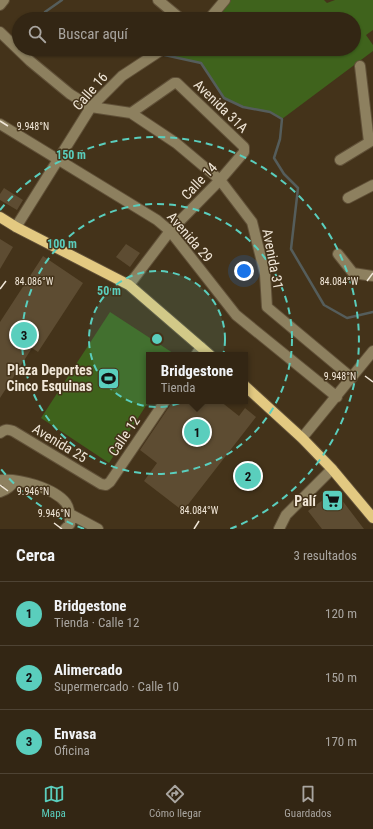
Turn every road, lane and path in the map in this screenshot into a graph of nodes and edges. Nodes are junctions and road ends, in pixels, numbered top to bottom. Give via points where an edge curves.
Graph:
1 (4, 0) edge
2 (158, 0) edge
3 (225, 0) edge
4 (0, 5) edge
5 (173, 12) edge
6 (216, 12) edge
7 (0, 32) edge
8 (12, 44) edge
9 (25, 56) edge
10 (152, 56) edge
11 (360, 66) dead end
12 (91, 107) junction
13 (131, 113) junction
14 (0, 124) edge
15 (371, 141) edge
16 (244, 152) joint
17 (58, 160) junction
18 (340, 160) dead end
19 (220, 180) junction
20 (373, 185) edge
21 (348, 198) dead end
22 (0, 217) edge
23 (16, 227) junction
24 (170, 231) junction
25 (338, 254) dead end
26 (373, 276) edge
27 (129, 285) junction
28 (198, 351) edge
29 (373, 351) edge
30 (352, 378) junction
31 (248, 389) edge
32 (337, 397) junction
33 (162, 404) edge
34 (0, 433) edge
35 (302, 438) junction
36 (332, 469) junction
37 (0, 480) edge
38 (14, 480) junction
39 (106, 485) joint
40 (0, 492) edge
41 (70, 514) junction
42 (373, 518) edge
43 (65, 529) edge
44 (98, 529) edge
45 (279, 529) edge

1 - 4 street
2 - 5 street
3 - 6 street
7 - 8 street
9 - 12 street via 70,94
10 - 12 street, Calle 16 via 122,76
11 - 15 street
12 - 13 street
12 - 17 street, Calle 16
13 - 16 street, Avenida 31A via 177,83 243,146
13 - 19 street, Avenida 31 via 176,143
14 - 17 street, Avenida 29
15 - 18 street
16 - 19 street, Calle 14
17 - 23 street, Calle 16
17 - 24 street, Avenida 29 via 157,220
19 - 24 street, Calle 14
19 - 30 street, Avenida 31 via 252,222 265,274 267,307
20 - 21 street
22 - 23 main road
23 - 27 main road
24 - 27 street, Calle 14
24 - 32 street, Avenida 29 via 236,315
25 - 26 street via 353,273
27 - 28 main road
29 - 30 street
30 - 32 street
31 - 35 main road
32 - 35 street
33 - 39 street, Calle 12
34 - 39 street, Avenida 25 via 8,429 13,431
35 - 36 main road
36 - 42 main road
36 - 45 street via 286,515
37 - 38 street
38 - 40 street via 12,485
38 - 41 street via 30,483 58,496 67,504
41 - 43 street via 70,524
41 - 44 street

